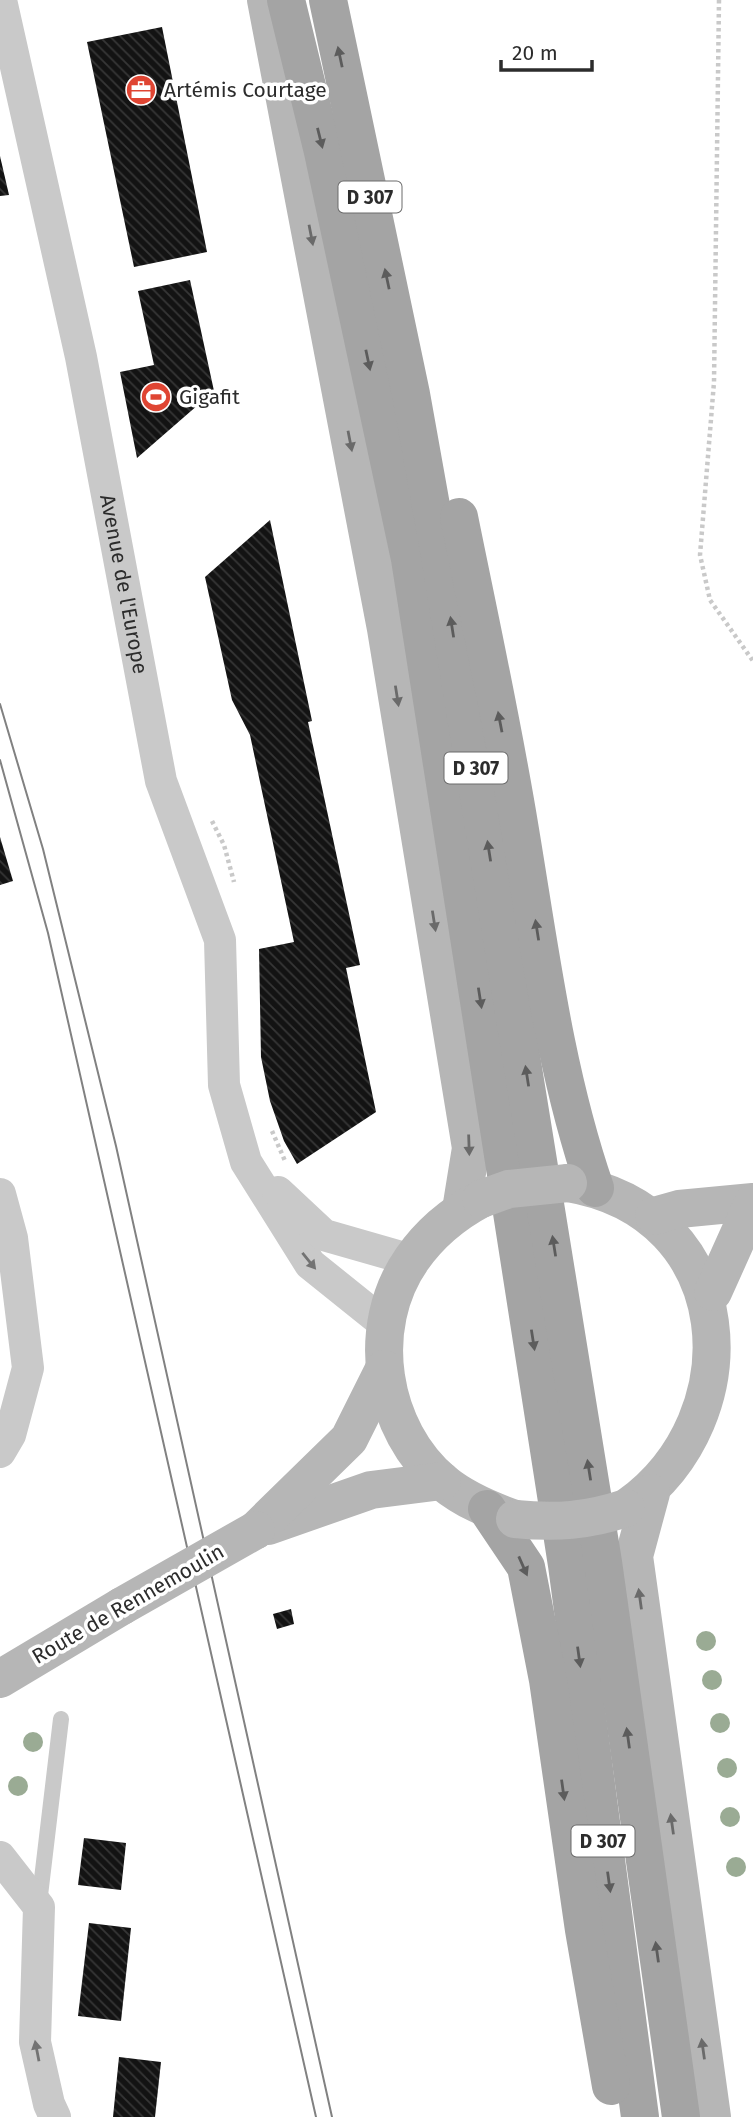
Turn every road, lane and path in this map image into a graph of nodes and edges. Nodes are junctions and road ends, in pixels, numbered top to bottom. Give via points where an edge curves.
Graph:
1 (1, 0) edge
2 (266, 0) edge
3 (286, 0) edge
4 (328, 0) edge
5 (719, 0) edge
6 (411, 394) junction
7 (396, 583) junction
8 (753, 661) edge
9 (208, 813) dead end
10 (238, 895) dead end
11 (269, 1124) dead end
12 (246, 1162) junction
13 (294, 1170) dead end
14 (581, 1185) junction
15 (0, 1194) edge
16 (753, 1203) edge
17 (471, 1205) junction
18 (654, 1216) junction
19 (411, 1260) junction
20 (713, 1292) junction
21 (386, 1325) junction
22 (384, 1369) junction
23 (0, 1452) edge
24 (442, 1481) junction
25 (639, 1500) junction
26 (501, 1514) junction
27 (256, 1530) junction
28 (0, 1679) edge
29 (61, 1719) dead end
30 (0, 1857) edge
31 (39, 1907) junction
32 (691, 1961) junction
33 (665, 2010) junction
34 (55, 2117) edge
35 (616, 2117) edge
36 (640, 2117) edge
37 (681, 2117) edge
38 (712, 2117) edge

1 - 12 street, Avenue de l'Europe via 80,357 161,781 220,940 224,1085
2 -> 7 main road
3 -> 7 main road, D 307 via 323,152
6 -> 4 main road, D 307
5 - 8 path via 714,382 700,555 710,600
14 -> 6 main road, D 307 via 579,1143 557,1049 514,789 443,434
33 -> 6 main road, D 307 via 603,1562 538,1143
7 -> 17 main road via 471,1148
7 -> 36 main road, D 307 via 567,1565
9 - 10 path via 224,845
11 - 13 path
12 - 19 street via 324,1235
12 -> 21 street, Avenue de l'Europe via 310,1265
14 - 17 main road, bridge via 509,1189
14 - 18 main road
15 - 23 street via 12,1238 28,1368 10,1435
16 - 18 main road via 678,1209
16 - 20 main road
17 - 19 main road via 433,1232
18 - 20 main road via 689,1250
19 - 21 main road via 395,1291
20 - 25 main road via 723,1328 724,1367 717,1403 680,1468
21 - 22 main road
22 - 24 main road via 402,1431
22 - 27 main road, Route de Rennemoulin via 349,1439
24 - 26 main road
24 - 27 main road, Route de Rennemoulin via 371,1490
25 - 26 main road, bridge via 590,1520 552,1523
32 -> 25 main road via 634,1556
26 -> 35 main road, D 307 via 526,1567 548,1680
27 - 28 main road, Route de Rennemoulin, bridge
29 - 31 lane
30 - 31 street
34 -> 31 street via 35,2042
32 - 33 lane
38 -> 32 main road
33 - 37 main road, D 307

